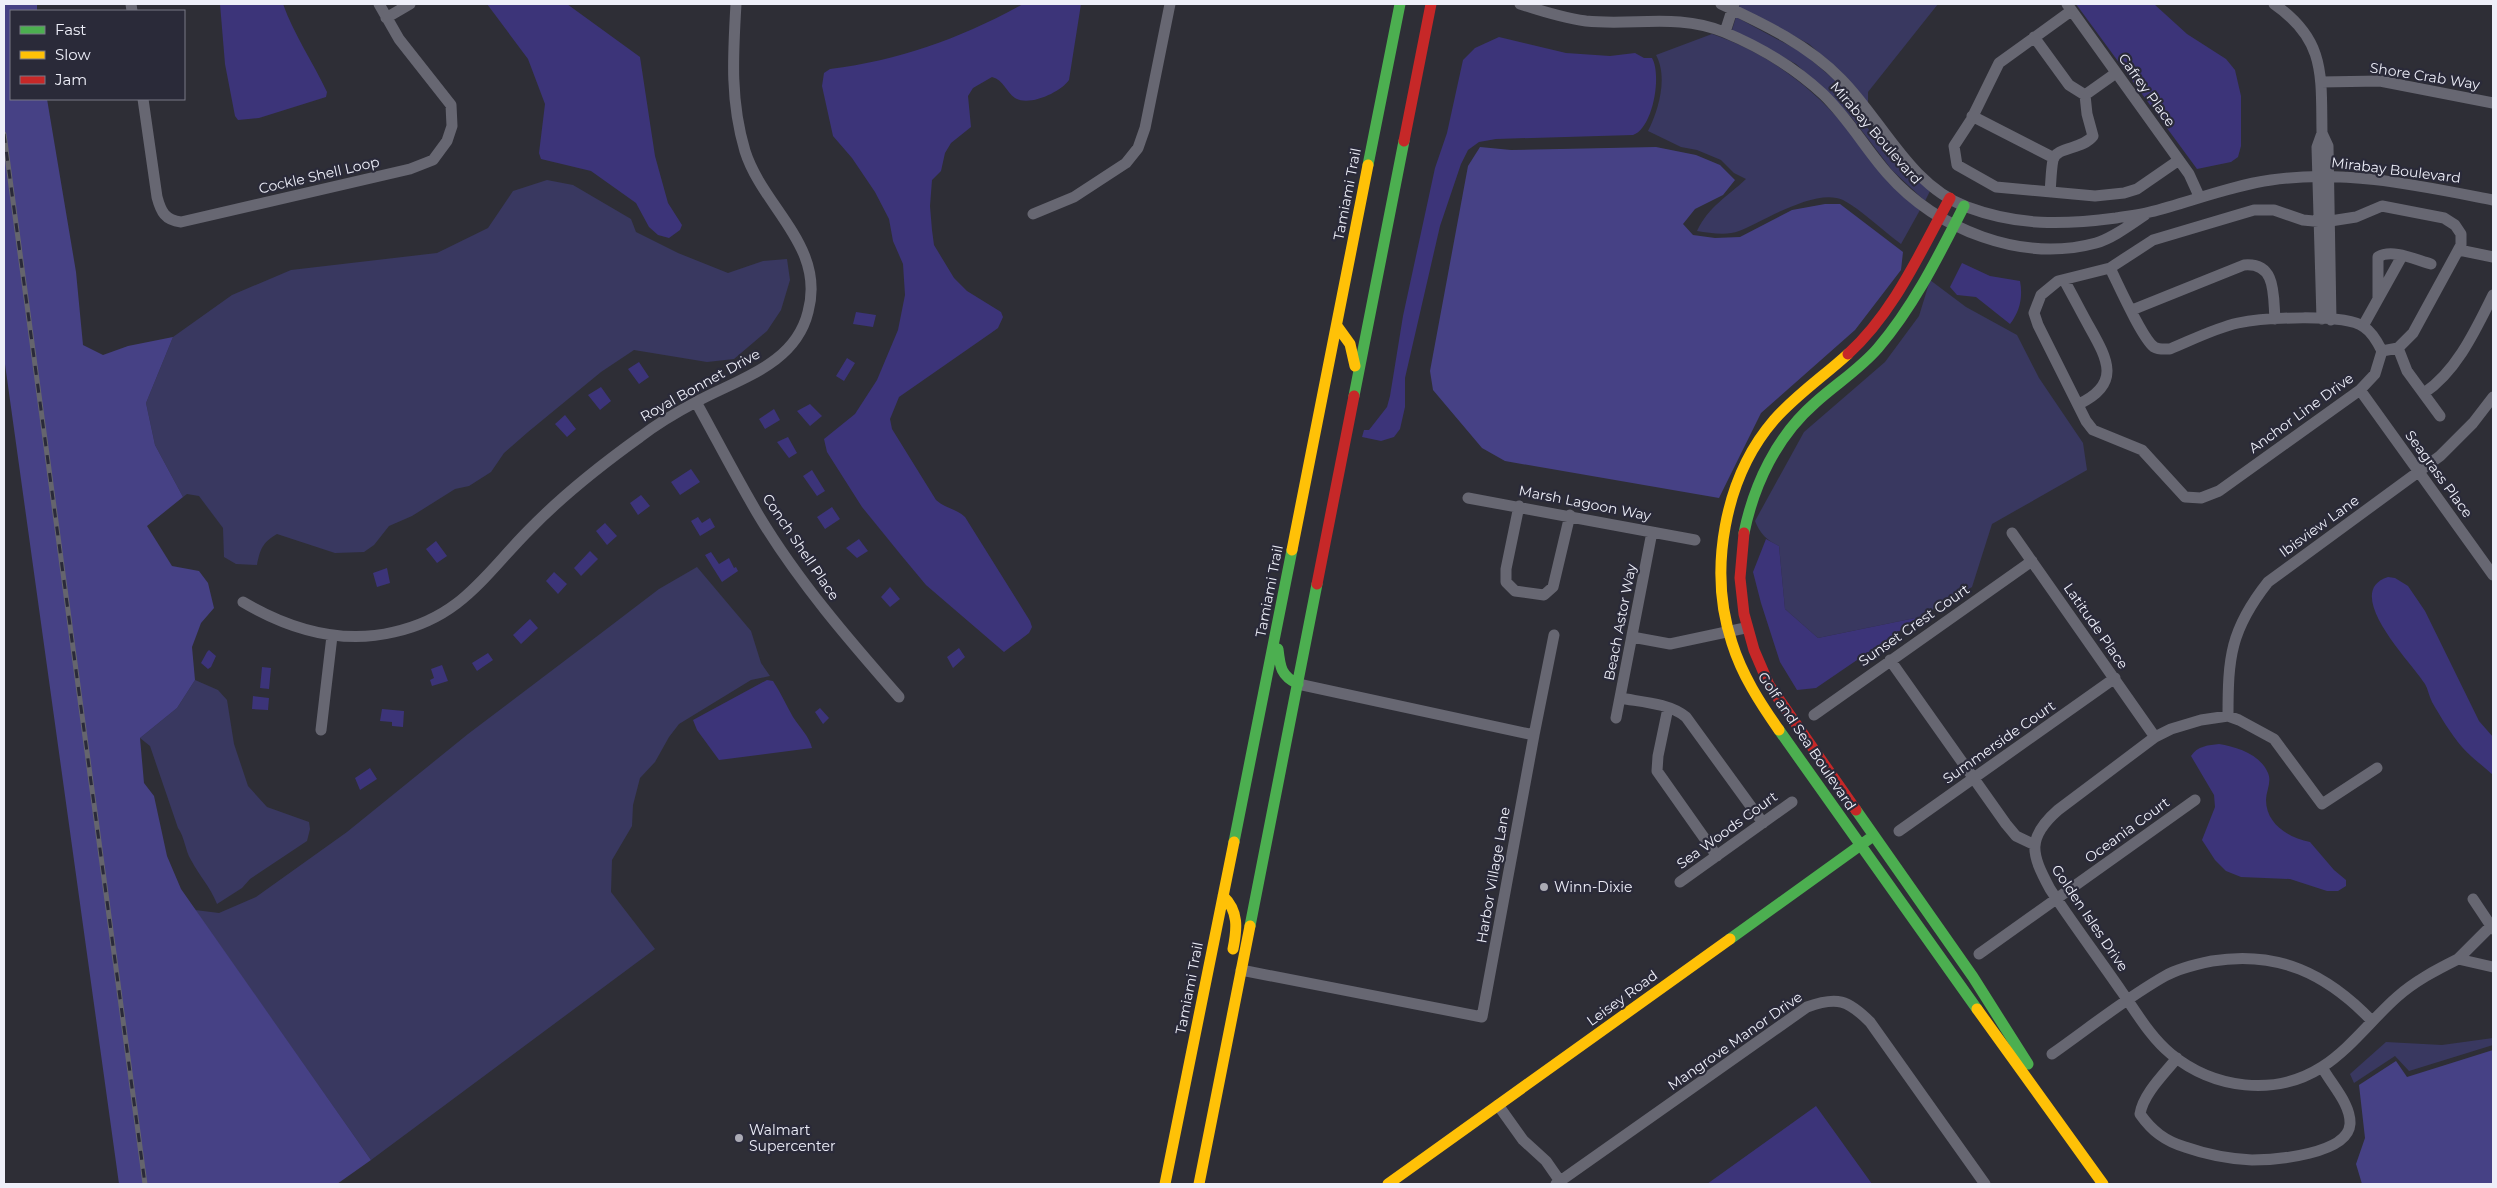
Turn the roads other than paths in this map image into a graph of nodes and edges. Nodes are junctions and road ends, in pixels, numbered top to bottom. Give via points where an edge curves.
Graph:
1 (379, 4) edge
2 (410, 4) edge
3 (736, 4) edge
4 (1170, 4) edge
5 (1400, 4) edge
6 (1431, 4) edge
7 (1520, 4) edge
8 (1721, 4) edge
9 (2274, 4) edge
10 (1733, 6) edge
11 (2069, 7) edge
12 (386, 18) junction
13 (1725, 32) junction
14 (2034, 37) junction
15 (2116, 73) junction
16 (2322, 82) junction
17 (2085, 95) junction
18 (144, 100) edge
19 (2493, 103) edge
20 (1972, 116) junction
21 (2054, 158) junction
22 (2179, 160) junction
23 (2324, 176) junction
24 (2050, 192) junction
25 (2199, 196) junction
26 (1950, 198) junction
27 (2493, 200) edge
28 (1964, 206) junction
29 (2149, 213) junction
30 (1033, 214) dead end
31 (1939, 217) junction
32 (2318, 221) junction
33 (2330, 222) junction
34 (1954, 226) junction
35 (2459, 250) junction
36 (2402, 256) junction
37 (2493, 257) edge
38 (2431, 264) dead end
39 (2110, 268) junction
40 (2064, 280) junction
41 (2493, 295) edge
42 (2378, 298) junction
43 (2132, 310) junction
44 (2276, 319) junction
45 (2327, 319) junction
46 (1336, 326) junction
47 (2363, 326) junction
48 (2398, 348) junction
49 (2382, 351) junction
50 (1357, 382) junction
51 (2360, 390) junction
52 (2424, 393) junction
53 (2493, 397) edge
54 (696, 402) junction
55 (2079, 404) junction
56 (2440, 416) dead end
57 (2418, 471) junction
58 (1468, 498) dead end
59 (1519, 506) junction
60 (1570, 515) junction
61 (1652, 532) junction
62 (2012, 533) dead end
63 (1695, 540) dead end
64 (2032, 561) junction
65 (2493, 575) edge
66 (243, 602) dead end
67 (1745, 628) junction
68 (1729, 631) junction
69 (1276, 634) junction
70 (1554, 635) dead end
71 (332, 636) junction
72 (1632, 637) junction
73 (1890, 660) junction
74 (2115, 678) junction
75 (1298, 684) junction
76 (899, 697) dead end
77 (1620, 698) junction
78 (1668, 708) junction
79 (1814, 715) dead end
80 (2228, 716) junction
81 (1616, 718) dead end
82 (321, 730) dead end
83 (1534, 735) junction
84 (2155, 737) junction
85 (2377, 768) dead end
86 (1973, 778) junction
87 (2195, 800) dead end
88 (1792, 802) dead end
89 (1763, 823) junction
90 (1899, 831) dead end
91 (1873, 836) junction
92 (1860, 845) junction
93 (2035, 845) junction
94 (1717, 856) junction
95 (1680, 882) dead end
96 (1223, 896) junction
97 (2057, 899) junction
98 (2473, 900) dead end
99 (2492, 928) edge
100 (1979, 954) dead end
101 (2458, 959) junction
102 (2493, 967) edge
103 (1241, 970) junction
104 (2128, 1000) junction
105 (2372, 1021) junction
106 (1230, 1022) junction
107 (2052, 1054) dead end
108 (2177, 1058) junction
109 (2322, 1067) junction
110 (1498, 1105) junction
111 (2065, 1131) junction
112 (1559, 1183) edge
113 (1164, 1184) edge
114 (1199, 1184) edge
115 (1388, 1184) edge
116 (1985, 1184) edge
117 (2103, 1184) edge

1 - 12 street, Cockle Shell Loop
2 - 12 street
3 - 54 street, Royal Bonnet Drive via 732,77 745,151 765,193 794,231 806,256 811,274 811,294 802,328 794,343 779,358 759,372
4 - 30 street via 1138,148 1126,163 1074,197
5 - 46 street, Tamiami Trail
6 - 50 street
7 - 13 street, Mirabay Boulevard via 1587,21 1652,20 1700,24
8 - 10 street, Mirabay Boulevard
9 - 16 street via 2297,22 2306,34 2315,51
10 - 13 street
10 - 26 street, Mirabay Boulevard via 1805,48 1841,79 1908,163
11 - 14 street
11 - 15 street, Cafrey Place
12 - 18 street, Cockle Shell Loop via 451,105 452,126 447,141 433,160 410,169 181,222 172,221 161,213 157,197
13 - 31 street, Mirabay Boulevard via 1792,68 1824,95 1888,174
14 - 17 street via 2069,85
14 - 20 street via 1999,63
15 - 17 street
15 - 22 street, Cafrey Place
16 - 19 street, Shore Crab Way via 2380,82
16 - 23 street via 2322,133 2328,146
17 - 21 street via 2093,136 2081,147 2058,153
20 - 21 street
20 - 24 street via 1954,146 1958,165 1996,187
21 - 24 street
22 - 24 street via 2137,189 2124,194 2095,196
22 - 25 street, Cafrey Place
23 - 25 street, Mirabay Boulevard via 2270,180
23 - 27 street, Mirabay Boulevard via 2436,189
23 - 32 street
23 - 33 street
25 - 29 street, Mirabay Boulevard
26 - 28 street, Mirabay Boulevard
26 - 31 street, Golf and Sea Boulevard
28 - 29 street, Mirabay Boulevard via 2026,222 2073,224
28 - 34 street, Golf and Sea Boulevard
29 - 34 street, Mirabay Boulevard via 2098,243 2065,249 2018,247
31 - 34 street, Mirabay Boulevard
31 - 68 street, Golf and Sea Boulevard via 1884,314 1848,355 1792,400 1756,445 1739,481 1728,517 1723,550 1721,583
32 - 33 street, Anchor Line Drive
32 - 39 street, Anchor Line Drive via 2303,220 2274,210 2254,210 2152,240
32 - 45 street
33 - 35 street, Anchor Line Drive via 2356,217 2382,206 2444,218 2461,234
33 - 45 street
34 - 67 street, Golf and Sea Boulevard via 1891,331 1859,367 1805,412 1768,458 1743,526 1739,584
35 - 37 street
35 - 48 street via 2413,334
36 - 38 street
36 - 42 street
36 - 42 street via 2388,254 2378,257
39 - 40 street, Anchor Line Drive
39 - 43 street
40 - 55 street via 2108,363 2102,388
40 - 55 street, Anchor Line Drive via 2041,295 2034,313
41 - 52 street via 2463,350 2443,376
42 - 47 street
43 - 44 street via 2146,336 2154,346 2162,349 2170,349 2237,323
43 - 44 street via 2252,264 2271,278
44 - 45 street
45 - 47 street
46 - 50 street via 1353,348
46 - 69 street, Tamiami Trail
47 - 49 street
48 - 49 street
48 - 52 street via 2407,371
49 - 51 street, Anchor Line Drive via 2375,374
50 - 75 street
51 - 55 street, Anchor Line Drive via 2220,491 2200,498 2185,497 2142,450 2093,430
51 - 57 street, Seagrass Place
52 - 56 street
53 - 57 street, Ibisview Lane via 2440,456
54 - 71 street, Royal Bonnet Drive via 642,435 587,476 530,529 465,599 441,614 394,632 357,637
54 - 76 street, Conch Shell Place via 759,516 805,583
57 - 65 street, Seagrass Place
57 - 80 street, Ibisview Lane via 2268,582 2251,603 2232,646
58 - 59 street, Marsh Lagoon Way
59 - 60 street, Marsh Lagoon Way
59 - 60 street via 1506,569 1506,582 1515,591 1544,595 1552,587
60 - 61 street, Marsh Lagoon Way
61 - 63 street, Marsh Lagoon Way
61 - 72 street, Beach Astor Way
62 - 64 street, Latitude Place
64 - 73 street, Sunset Crest Court
64 - 74 street, Latitude Place
66 - 71 street, Royal Bonnet Drive via 292,627
67 - 68 street
67 - 91 street, Golf and Sea Boulevard via 1768,685
68 - 72 street via 1670,644
68 - 92 street, Golf and Sea Boulevard via 1746,681
69 - 75 street via 1280,671
69 - 96 street, Tamiami Trail
70 - 83 street
71 - 82 street
72 - 77 street, Beach Astor Way
73 - 79 street, Sunset Crest Court
73 - 86 street
74 - 84 street, Latitude Place
74 - 86 street, Summerside Court
75 - 83 street
75 - 103 street
77 - 78 street
77 - 81 street, Beach Astor Way
78 - 89 street via 1686,717
78 - 94 street via 1657,771
80 - 84 street via 2201,720
80 - 85 street via 2274,739 2322,804
83 - 103 street, Harbor Village Lane via 1482,1017
84 - 93 street via 2043,823
86 - 90 street, Summerside Court
86 - 93 street via 2016,836
87 - 97 street, Oceania Court
88 - 89 street, Sea Woods Court
89 - 94 street, Sea Woods Court
91 - 92 street, Leisey Road
91 - 111 street, Golf and Sea Boulevard via 1992,1006 2044,1089
92 - 110 street, Leisey Road
92 - 111 street, Golf and Sea Boulevard
93 - 97 street, Golden Isles Drive via 2040,869
94 - 95 street, Sea Woods Court
96 - 106 street via 1232,903 1237,926 1224,997
96 - 113 street, Tamiami Trail
97 - 100 street, Oceania Court
97 - 104 street, Golden Isles Drive
98 - 99 street
99 - 101 street, Golden Isles Drive
101 - 102 street
101 - 105 street, Golden Isles Drive via 2426,975 2398,995
103 - 106 street
104 - 105 street via 2167,975 2186,968 2204,962 2244,958 2276,962 2306,971 2344,994
104 - 107 street
104 - 108 street, Golden Isles Drive via 2150,1031
105 - 109 street, Golden Isles Drive via 2350,1045
106 - 114 street
108 - 109 street, Golden Isles Drive via 2199,1073 2233,1085 2274,1086 2302,1079
108 - 109 street via 2140,1109 2150,1129 2183,1147 2252,1160 2327,1149 2342,1141 2350,1127 2350,1116
110 - 112 street via 1523,1140 1546,1161
110 - 115 street, Leisey Road
111 - 117 street, Golf and Sea Boulevard
112 - 116 street, Mangrove Manor Drive via 1807,1007 1822,1001 1839,1000 1855,1007 1870,1022

